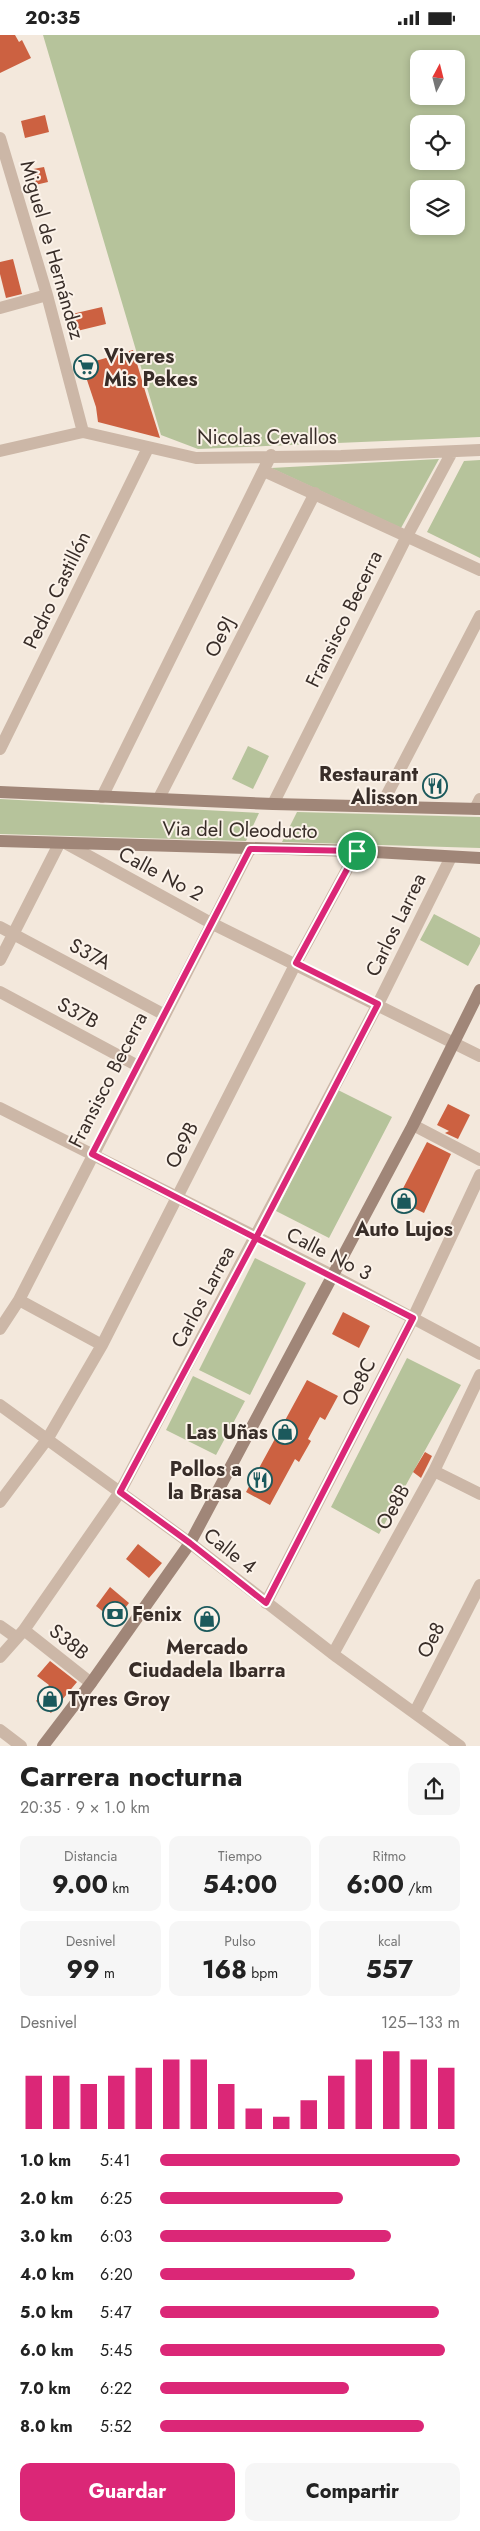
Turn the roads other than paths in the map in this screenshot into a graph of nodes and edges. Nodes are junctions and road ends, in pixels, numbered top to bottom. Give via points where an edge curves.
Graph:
1 (0, 138) edge
2 (5, 175) edge
3 (46, 295) junction
4 (0, 308) edge
5 (83, 432) junction
6 (148, 447) junction
7 (480, 450) edge
8 (0, 451) edge
9 (452, 452) junction
10 (271, 455) junction
11 (264, 471) junction
12 (315, 493) junction
13 (407, 536) junction
14 (480, 570) edge
15 (480, 617) edge
16 (0, 749) edge
17 (0, 792) edge
18 (102, 797) junction
19 (159, 798) junction
20 (273, 804) junction
21 (382, 805) junction
22 (478, 806) edge
23 (0, 841) edge
24 (63, 844) junction
25 (250, 849) junction
26 (357, 851) junction
27 (450, 857) junction
28 (480, 858) edge
29 (211, 923) junction
30 (0, 927) edge
31 (13, 934) junction
32 (0, 960) edge
33 (296, 963) junction
34 (480, 990) edge
35 (0, 992) edge
36 (378, 1004) junction
37 (163, 1014) junction
38 (454, 1043) junction
39 (480, 1056) edge
40 (138, 1067) junction
41 (0, 1108) edge
42 (413, 1125) junction
43 (92, 1154) junction
44 (480, 1161) edge
45 (480, 1175) edge
46 (177, 1196) junction
47 (256, 1238) junction
48 (334, 1276) junction
49 (19, 1300) junction
50 (413, 1318) junction
51 (0, 1329) edge
52 (102, 1345) junction
53 (480, 1354) edge
54 (480, 1375) edge
55 (0, 1405) edge
56 (48, 1439) junction
57 (434, 1471) junction
58 (120, 1492) junction
59 (480, 1494) edge
60 (0, 1503) edge
61 (190, 1543) junction
62 (480, 1585) edge
63 (266, 1603) junction
64 (0, 1627) edge
65 (20, 1634) junction
66 (333, 1654) junction
67 (0, 1657) edge
68 (91, 1683) junction
69 (415, 1712) junction
70 (0, 1731) edge
71 (21, 1746) edge
72 (43, 1746) edge
73 (460, 1746) edge

1 - 2 street, Miguel de Hernández
2 - 3 street, Miguel de Hernández
3 - 4 street
3 - 5 street, Miguel de Hernández
5 - 6 street, Nicolas Cevallos
5 - 8 street, Nicolas Cevallos
6 - 10 street, Nicolas Cevallos via 196,458
6 - 16 street, Pedro Castillón
7 - 9 street, Nicolas Cevallos
9 - 10 street, Nicolas Cevallos
9 - 13 street, Fransisco Becerra
10 - 11 street
11 - 12 street
11 - 18 street
12 - 13 street
12 - 19 street, Oe9J
13 - 14 street
13 - 20 street, Fransisco Becerra
15 - 21 street
17 - 18 street, Via del Oleoducto
18 - 19 street, Via del Oleoducto
19 - 20 street, Via del Oleoducto
20 - 21 street, Via del Oleoducto
21 - 22 street, Via del Oleoducto
23 - 24 street, Via del Oleoducto
24 - 25 street, Via del Oleoducto
24 - 29 street, Calle No 2
24 - 31 street
25 - 26 street, Via del Oleoducto
25 - 29 street, Fransisco Becerra
26 - 27 street, Via del Oleoducto
26 - 33 street, Oe9B
27 - 28 street, Via del Oleoducto
27 - 36 street, Carlos Larrea
29 - 33 street, Calle No 2
29 - 37 street, Fransisco Becerra
30 - 31 street, S37A
31 - 32 street
31 - 37 street, S37A
33 - 36 street, Calle No 2
33 - 46 street, Oe9B
34 - 38 street
35 - 40 street, S37B
36 - 38 street, Calle No 2
36 - 47 street, Carlos Larrea
37 - 40 street, Fransisco Becerra
38 - 39 street, Calle No 2
38 - 42 street
40 - 43 street, Fransisco Becerra
41 - 43 street, Calle No 3
42 - 44 street
42 - 48 street
43 - 46 street, Calle No 3
43 - 49 street, Fransisco Becerra
45 - 50 street, Oe8C
46 - 47 street, Calle No 3
46 - 52 street, Oe9B
47 - 48 street, Calle No 3
47 - 58 street, Carlos Larrea
48 - 50 street, Calle No 3
48 - 61 street
49 - 51 street, Fransisco Becerra
49 - 52 street
50 - 53 street, Calle No 3
50 - 63 street, Oe8C
52 - 56 street, Oe9B
54 - 57 street, Oe8B
55 - 56 street, Calle 4
56 - 58 street, Calle 4
56 - 60 street, Oe9B
57 - 59 street
57 - 66 street, Oe8B
58 - 61 street, Calle 4
58 - 65 street, Carlos Larrea
61 - 63 street, Calle 4
61 - 68 street
62 - 69 street, Oe8
63 - 66 street, Calle 4
64 - 65 street, S38B
65 - 67 street, Carlos Larrea
65 - 68 street, S38B
66 - 69 street, Calle 4
68 - 72 street
69 - 73 street, Calle 4
70 - 71 street

